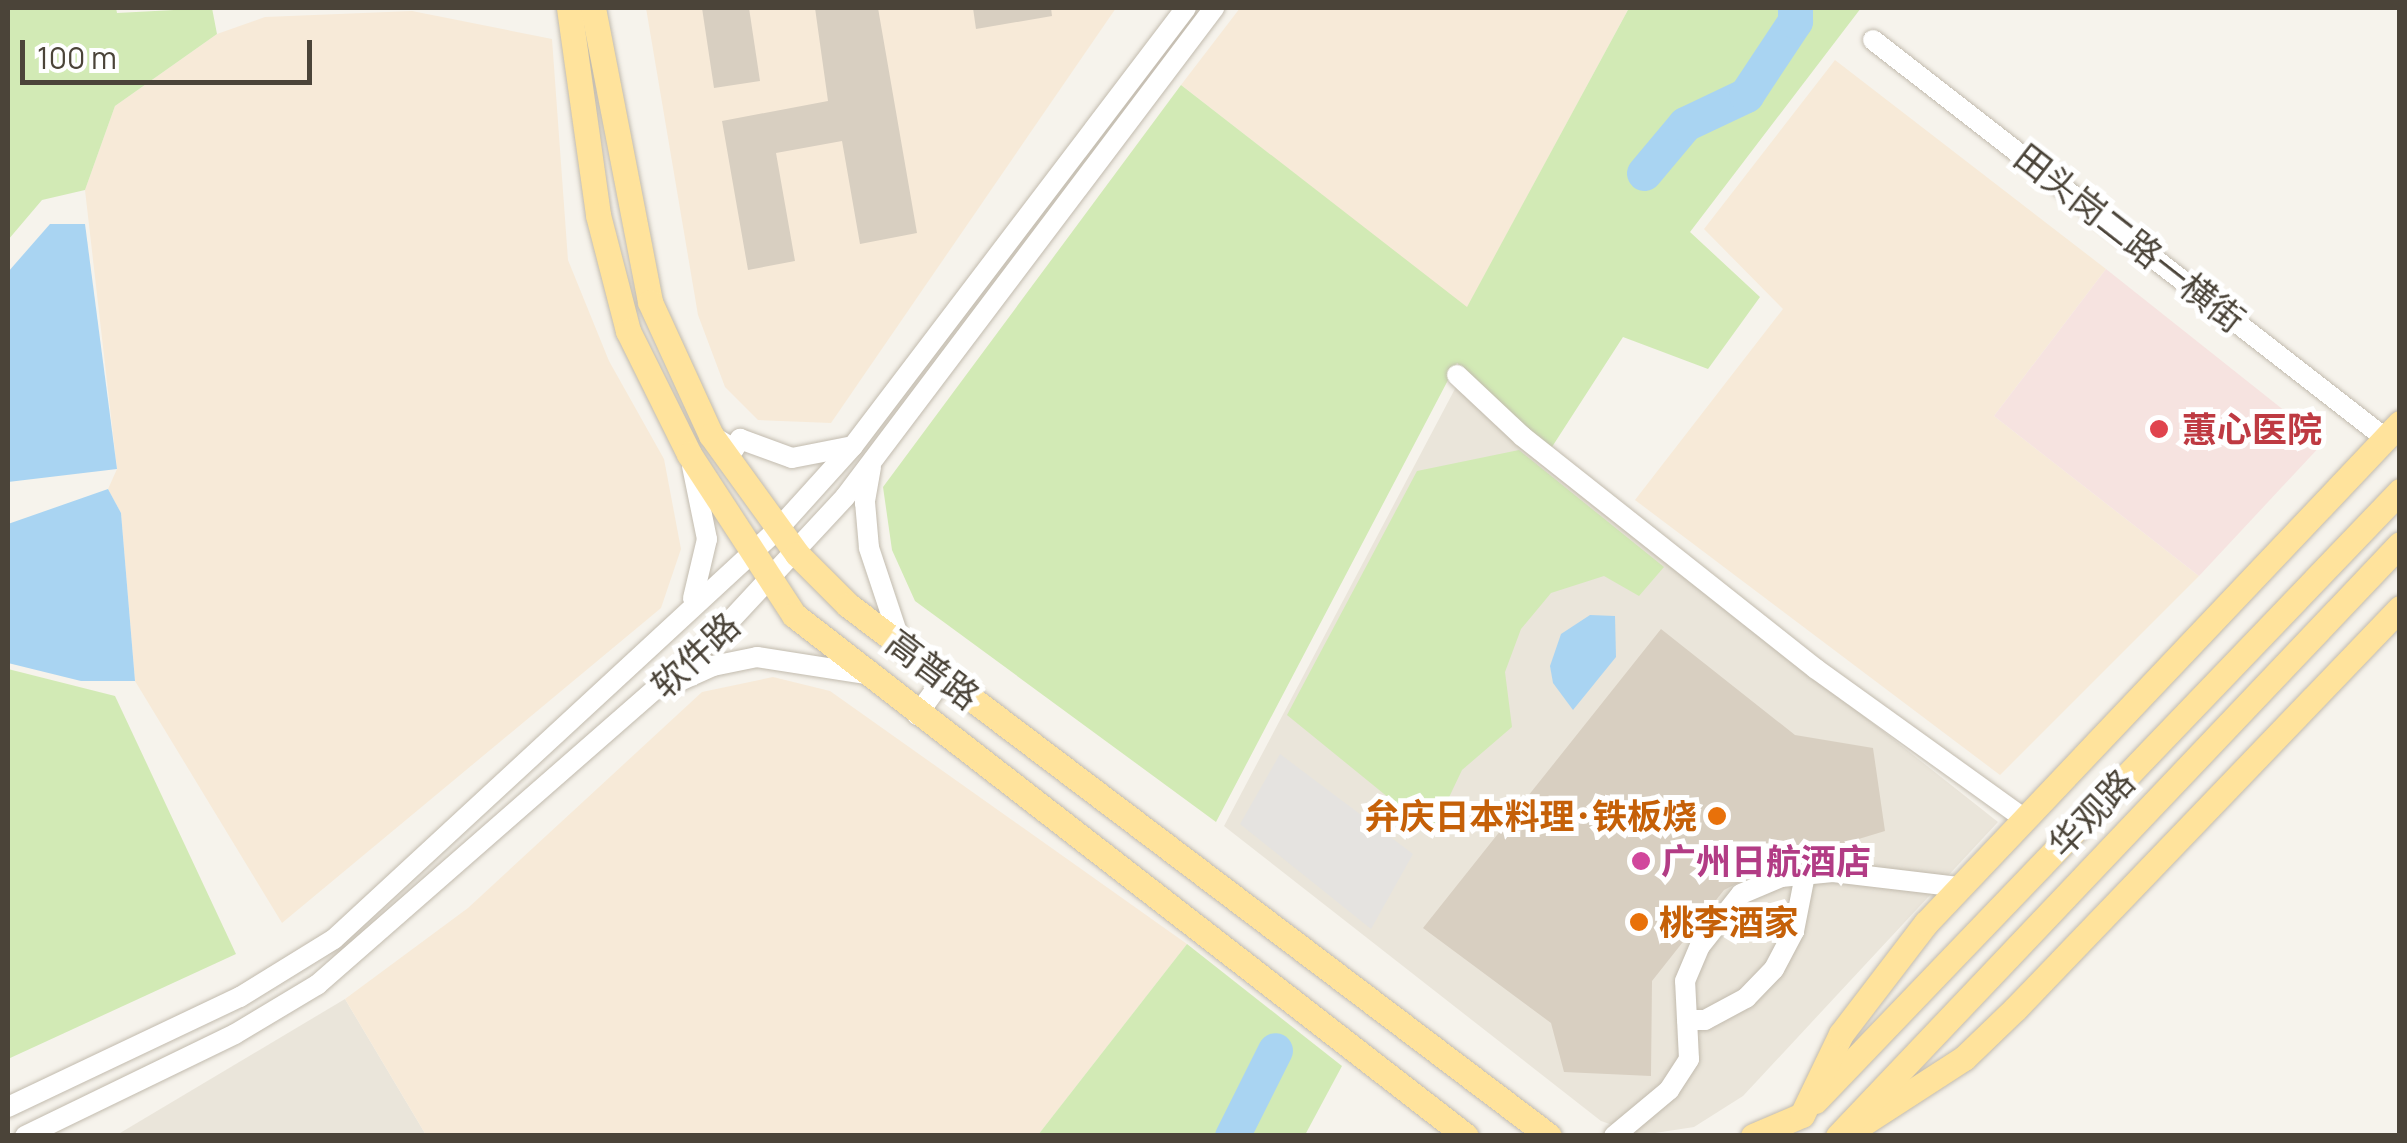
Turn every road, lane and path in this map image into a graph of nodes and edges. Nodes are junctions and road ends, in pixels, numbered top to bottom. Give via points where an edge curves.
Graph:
1 (568, 8) edge
2 (593, 8) edge
3 (1186, 8) edge
4 (1214, 8) edge
5 (1873, 40) dead end
6 (1457, 375) dead end
7 (2392, 431) edge
8 (711, 435) junction
9 (853, 446) junction
10 (689, 454) junction
11 (872, 462) junction
12 (2400, 491) edge
13 (779, 528) junction
14 (2400, 544) edge
15 (752, 550) junction
16 (797, 554) junction
17 (771, 584) junction
18 (689, 607) junction
19 (2400, 608) edge
20 (901, 644) junction
21 (865, 674) junction
22 (944, 678) junction
23 (656, 692) junction
24 (917, 715) junction
25 (2022, 817) junction
26 (1805, 875) junction
27 (1958, 887) junction
28 (1686, 1020) junction
29 (149, 1040) junction
30 (161, 1068) junction
31 (8, 1107) edge
32 (1802, 1115) junction
33 (1543, 1131) edge
34 (25, 1136) edge
35 (1466, 1136) edge
36 (1564, 1136) edge
37 (1614, 1136) edge
38 (1753, 1136) edge
39 (1782, 1136) edge
40 (1840, 1136) edge

1 - 10 main road, 高普路 via 614,286 643,367
2 - 8 main road, 高普路 via 637,258 666,342
3 - 9 street, 软件路
4 - 11 street, 软件路
5 - 7 street, 田头岗二路一横街
6 - 25 street via 1522,436 1816,669
7 - 25 main road
8 - 9 street via 734,449 740,440 792,458
8 - 13 main road, 高普路
9 - 13 street, 软件路
10 - 15 main road, 高普路
10 - 18 street via 707,539
11 - 16 street, 软件路
11 - 20 street via 864,502 869,548
12 - 32 main road, 华观路
13 - 15 street, 软件路
13 - 16 main road, 高普路
14 - 40 main road, 华观路
15 - 17 main road, 高普路
15 - 18 street, 软件路
16 - 17 street, 软件路
16 - 20 main road, 高普路 via 848,605
17 - 21 main road, 高普路 via 794,615
17 - 23 street, 软件路
18 - 29 street, 软件路 via 334,939 279,976
19 - 40 main road via 2016,1009 1910,1098
20 - 22 main road, 高普路
21 - 23 street via 757,657 714,666
21 - 24 main road, 高普路
22 - 24 street
22 - 33 main road, 高普路
23 - 30 street, 软件路 via 346,963 267,1016
24 - 35 main road, 高普路
25 - 27 main road
26 - 27 street via 1892,875
26 - 28 street via 1794,930 1774,969 1746,998 1705,1020
26 - 28 street via 1741,894 1700,946 1685,981
27 - 32 main road via 1864,1000
28 - 37 street via 1688,1059 1669,1090
29 - 30 street
29 - 31 street, 软件路
30 - 34 street, 软件路
32 - 38 main road
32 - 39 main road, 华观路
33 - 36 main road, 高普路

